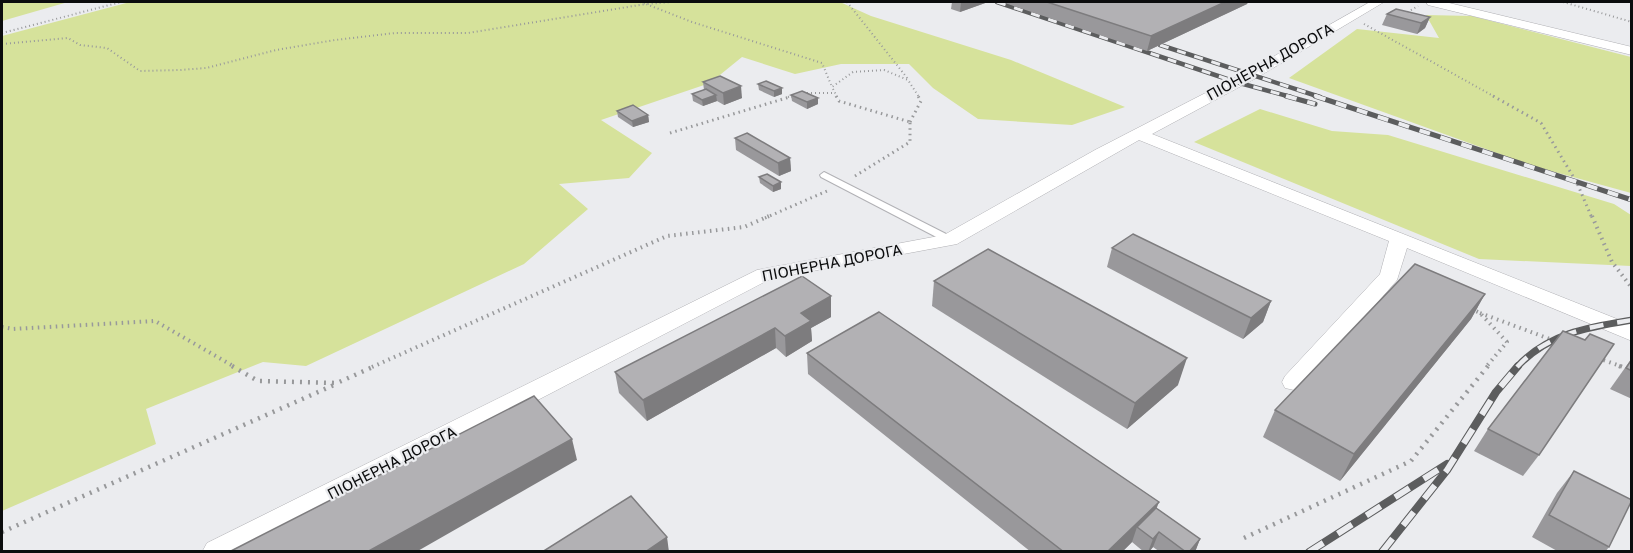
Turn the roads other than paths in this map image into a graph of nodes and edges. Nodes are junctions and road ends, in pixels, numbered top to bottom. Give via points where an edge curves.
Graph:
1 (1378, 2) edge
2 (1432, 2) edge
3 (1632, 51) edge
4 (1138, 134) junction
5 (824, 175) dead end
6 (1400, 238) junction
7 (950, 240) junction
8 (1632, 334) edge
9 (1294, 382) dead end
10 (217, 552) edge

1 - 4 street, ПІОНЕРНА ДОРОГА
2 - 3 street
4 - 6 street
4 - 7 street, ПІОНЕРНА ДОРОГА
5 - 7 lane
6 - 8 street
6 - 9 street via 1390,276
7 - 10 street, ПІОНЕРНА ДОРОГА via 764,274

